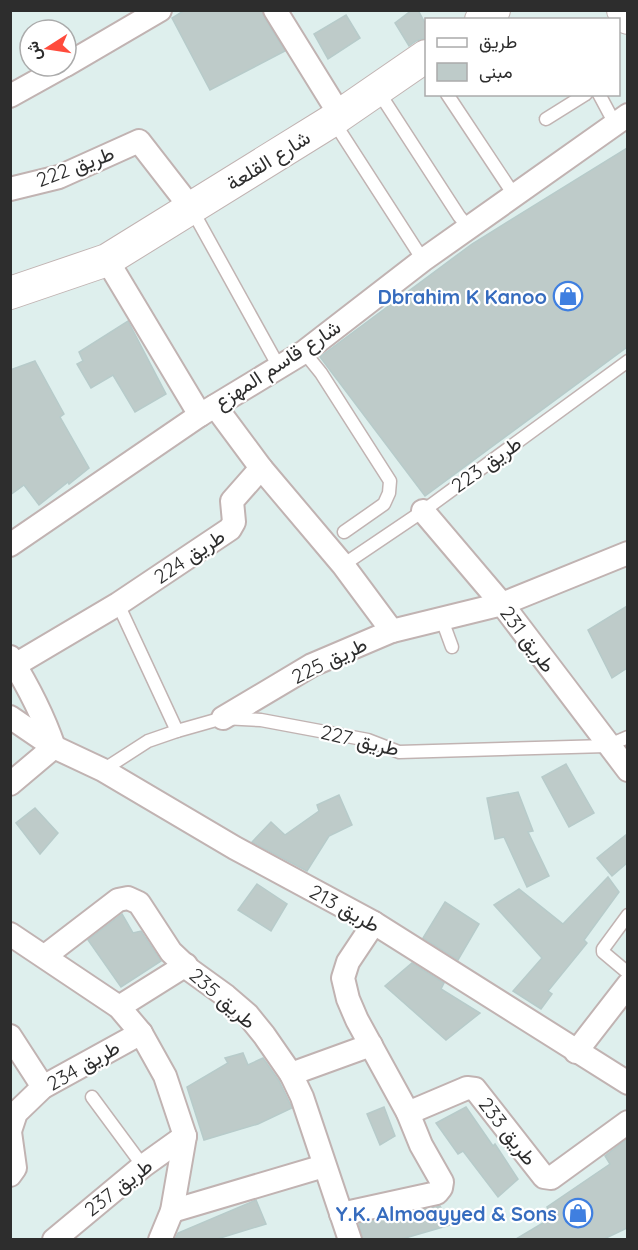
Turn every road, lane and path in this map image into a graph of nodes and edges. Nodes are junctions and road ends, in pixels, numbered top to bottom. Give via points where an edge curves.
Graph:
1 (160, 10) edge
2 (275, 10) edge
3 (623, 10) edge
4 (627, 18) edge
5 (78, 57) edge
6 (425, 57) edge
7 (42, 78) edge
8 (377, 90) junction
9 (10, 96) edge
10 (448, 96) edge
11 (583, 96) edge
12 (601, 96) edge
13 (337, 118) junction
14 (546, 119) dead end
15 (621, 119) edge
16 (10, 189) edge
17 (514, 195) junction
18 (191, 208) junction
19 (468, 227) junction
20 (107, 260) junction
21 (423, 260) junction
22 (10, 293) edge
23 (304, 352) junction
24 (627, 361) edge
25 (279, 367) junction
26 (207, 410) junction
27 (261, 468) junction
28 (423, 511) junction
29 (344, 532) dead end
30 (10, 545) edge
31 (627, 553) edge
32 (343, 565) junction
33 (117, 604) junction
34 (502, 604) junction
35 (441, 617) junction
36 (392, 631) junction
37 (452, 647) dead end
38 (13, 661) edge
39 (10, 717) edge
40 (223, 718) junction
41 (177, 731) junction
42 (617, 741) edge
43 (54, 747) junction
44 (103, 770) junction
45 (627, 770) edge
46 (10, 784) edge
47 (627, 915) edge
48 (374, 923) junction
49 (12, 939) edge
50 (45, 956) junction
51 (186, 965) junction
52 (627, 973) edge
53 (627, 985) edge
54 (119, 1007) junction
55 (141, 1033) junction
56 (10, 1036) edge
57 (371, 1045) junction
58 (576, 1052) junction
59 (291, 1074) junction
60 (627, 1083) edge
61 (44, 1087) junction
62 (92, 1097) dead end
63 (408, 1113) junction
64 (627, 1122) edge
65 (10, 1131) edge
66 (185, 1136) junction
67 (324, 1166) junction
68 (143, 1167) junction
69 (10, 1175) edge
70 (172, 1211) junction
71 (341, 1214) junction
72 (54, 1239) edge
73 (160, 1239) edge
74 (350, 1239) edge

1 - 5 street
2 - 13 street
3 - 4 street
6 - 8 street, شارع القلعة
7 - 9 street
8 - 13 street, شارع القلعة
8 - 19 lane
10 - 17 lane
11 - 14 lane
12 - 15 lane
13 - 18 street, شارع القلعة
13 - 21 lane
15 - 17 street, شارع قاسم المهزع
16 - 18 street, طريق 222 via 59,177 139,141
17 - 19 street, شارع قاسم المهزع
18 - 20 street, شارع القلعة
18 - 25 lane
19 - 21 street, شارع قاسم المهزع
20 - 22 street, شارع القلعة
20 - 26 street
21 - 23 street, شارع قاسم المهزع
23 - 25 street, شارع قاسم المهزع
23 - 29 lane via 390,481 384,504
24 - 28 lane, طريق 223
25 - 26 street, شارع قاسم المهزع
26 - 27 street
26 - 30 street, شارع قاسم المهزع
27 - 32 street
27 - 33 street, طريق 224 via 232,501 234,522 230,529
28 - 32 lane, طريق 223
28 - 34 street, طريق 231
31 - 34 street, طريق 225
32 - 36 street
33 - 38 street, طريق 224
33 - 41 lane
34 - 35 street, طريق 225
34 - 42 street, طريق 231
35 - 36 street, طريق 225
35 - 37 lane
36 - 40 street, طريق 225 via 312,665
38 - 43 street
39 - 43 street, طريق 213
40 - 41 lane, طريق 227
40 - 42 lane, طريق 227 via 261,720 368,740 399,752
41 - 44 lane, طريق 227 via 148,741
42 - 45 street, طريق 231
43 - 44 street, طريق 213
43 - 46 street
44 - 48 street, طريق 213 via 235,848
47 - 52 lane via 603,952
48 - 57 street via 348,962 343,978 348,999
48 - 58 street, طريق 213
49 - 50 street, طريق 234
50 - 51 street, طريق 235 via 113,904 128,898 139,903 161,940
50 - 54 street, طريق 234
51 - 54 street
51 - 59 street, طريق 235 via 247,1014
53 - 58 street
54 - 55 street, طريق 234
55 - 61 street, طريق 234
55 - 66 street, طريق 234 via 165,1076
56 - 61 street
57 - 59 street
57 - 63 street
58 - 60 street, طريق 213
59 - 67 street, طريق 235 via 305,1104
61 - 65 street, طريق 234 via 16,1113
62 - 68 lane, طريق 234
63 - 64 street, طريق 233 via 467,1088 475,1089 548,1179
63 - 71 street via 442,1182 441,1188 437,1193
65 - 69 street, طريق 234 via 15,1168
66 - 68 street, طريق 237
66 - 70 street, طريق 234
67 - 70 street
67 - 71 street, طريق 235
68 - 72 street, طريق 237
70 - 73 street, طريق 234
71 - 74 street, طريق 235

